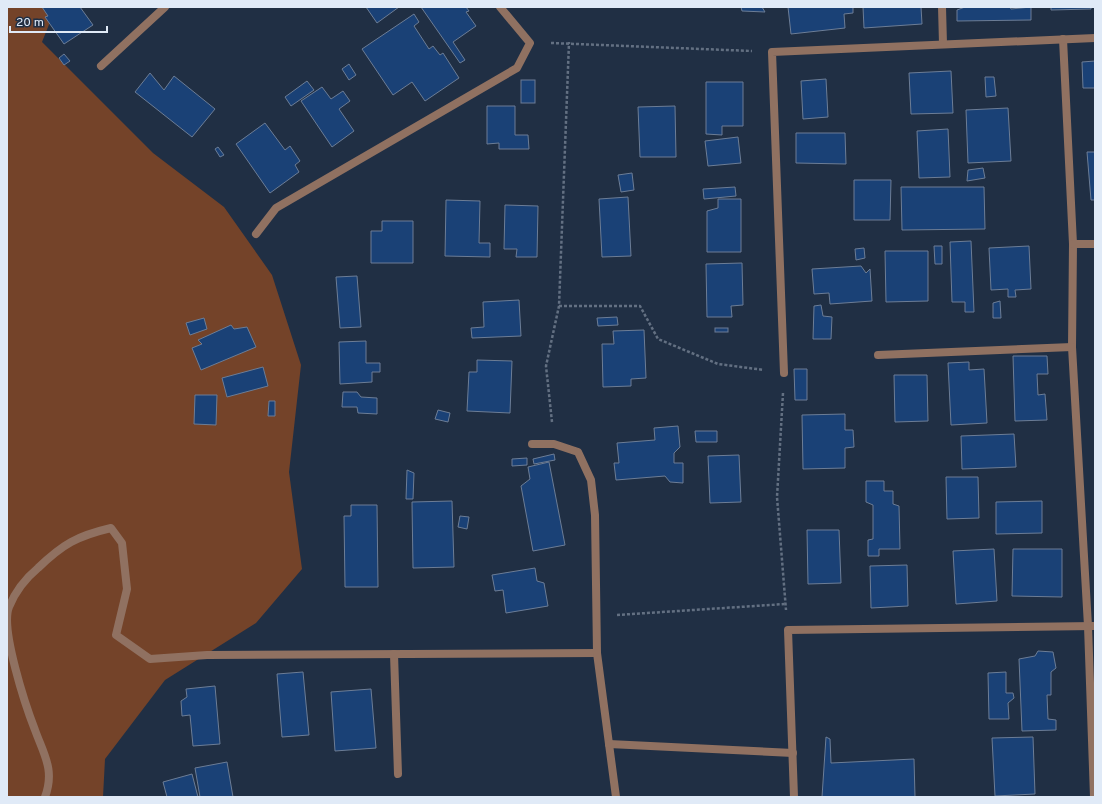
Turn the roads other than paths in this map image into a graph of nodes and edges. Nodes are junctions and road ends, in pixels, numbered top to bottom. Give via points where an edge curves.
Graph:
1 (165, 7) edge
2 (500, 7) edge
3 (942, 7) edge
4 (1095, 38) edge
5 (1062, 39) junction
6 (943, 44) junction
7 (101, 66) dead end
8 (256, 234) dead end
9 (1073, 244) junction
10 (1095, 244) edge
11 (1072, 347) junction
12 (878, 355) dead end
13 (784, 373) road end
14 (532, 444) dead end
15 (1091, 626) edge
16 (597, 653) junction
17 (394, 654) junction
18 (609, 744) junction
19 (792, 753) junction
20 (398, 774) dead end
21 (45, 797) edge
22 (616, 797) edge
23 (794, 797) edge
24 (1094, 797) edge

1 - 7 street
2 - 8 street via 530,43 517,68 276,208
3 - 6 street
4 - 5 street
5 - 6 street
5 - 9 street
6 - 13 street via 772,52
9 - 10 street
9 - 11 street
11 - 12 street
11 - 15 street
14 - 16 street via 554,444 578,452 590,480 595,515
15 - 19 street via 788,630
15 - 24 street
16 - 17 street
16 - 18 street
17 - 20 street
17 - 21 street via 207,655 150,659 116,635 127,589 122,543 111,528 87,534 58,549 27,577 9,608 8,636 27,708 50,772
18 - 19 street
18 - 22 street
19 - 23 street

